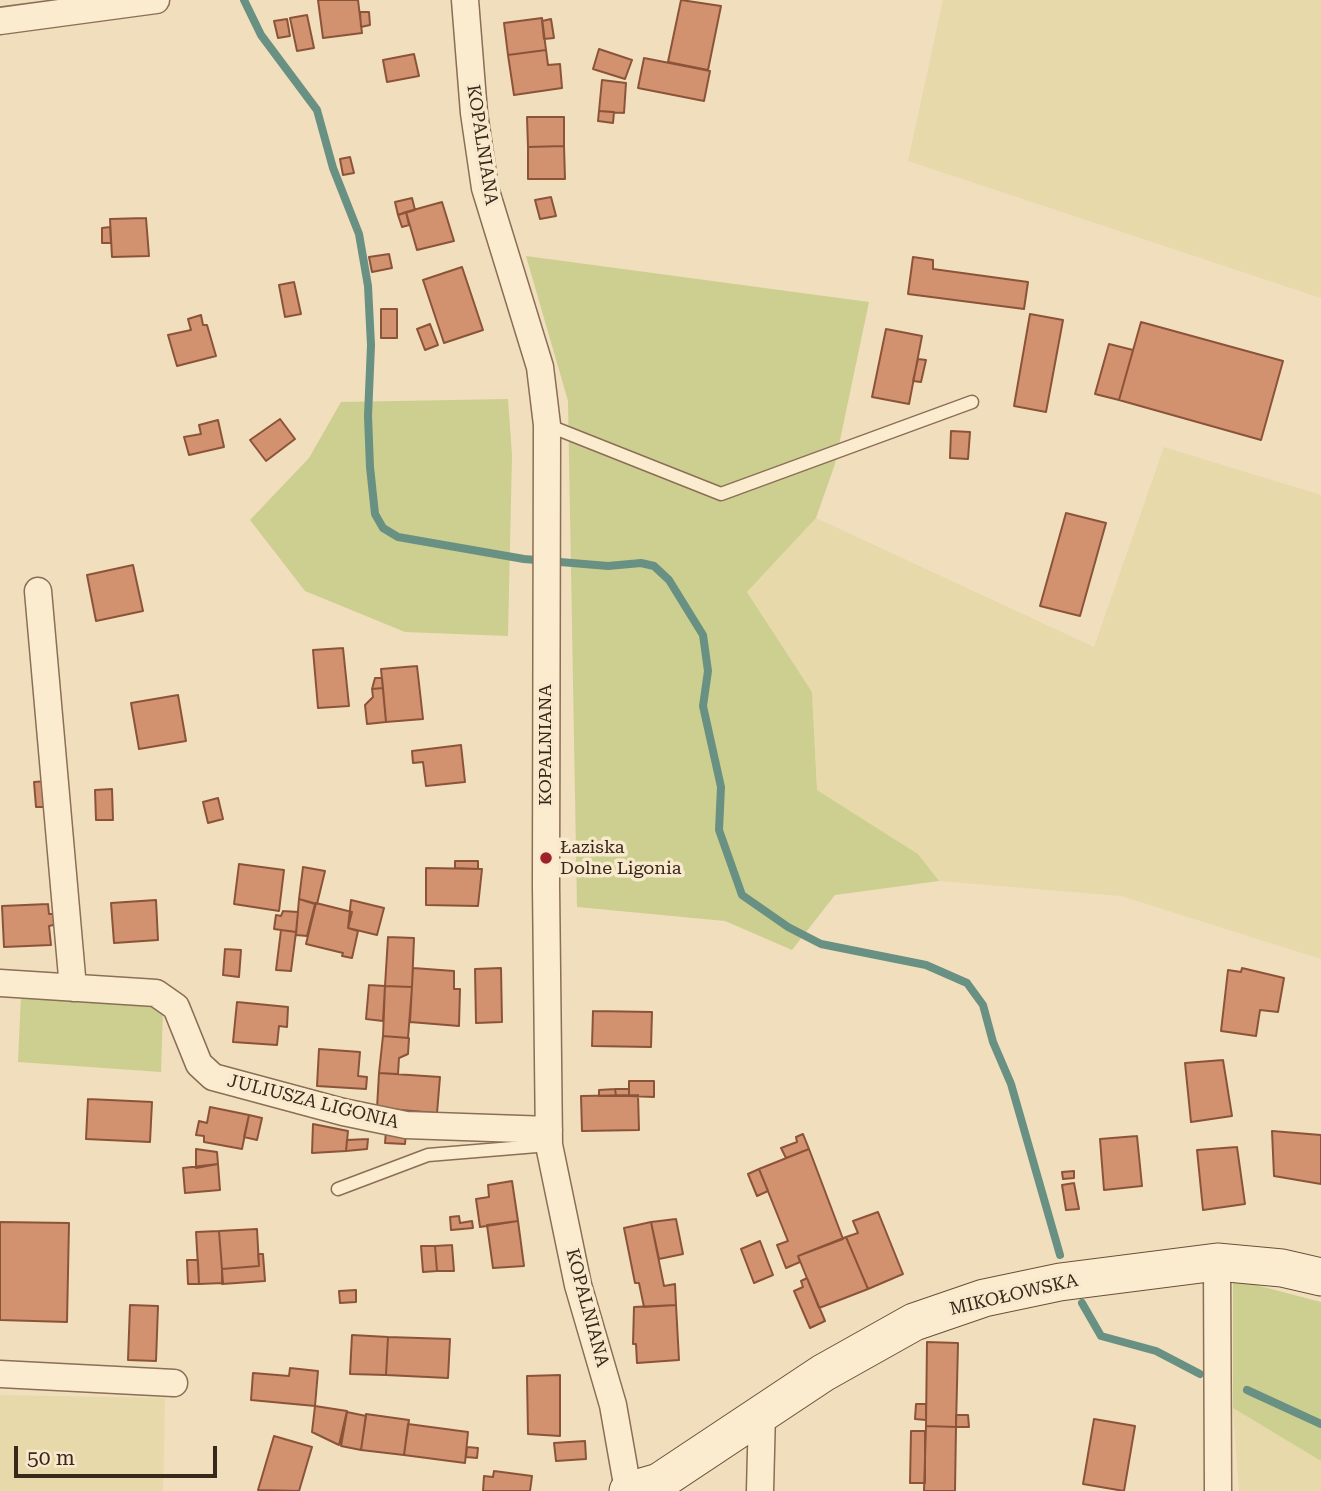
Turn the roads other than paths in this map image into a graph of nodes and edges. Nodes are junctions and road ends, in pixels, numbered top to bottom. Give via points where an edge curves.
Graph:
1 (156, 0) edge
2 (465, 0) edge
3 (0, 21) edge
4 (972, 402) dead end
5 (547, 425) junction
6 (38, 592) dead end
7 (0, 983) edge
8 (73, 988) junction
9 (549, 1138) junction
10 (338, 1189) dead end
11 (1217, 1262) junction
12 (1321, 1277) edge
13 (0, 1374) edge
14 (174, 1383) dead end
15 (762, 1412) junction
16 (628, 1491) edge
17 (760, 1491) edge
18 (1219, 1491) edge

1 - 3 street
2 - 5 street, KOPALNIANA via 485,188 540,367
4 - 5 lane via 721,494
5 - 9 street, KOPALNIANA
6 - 8 street
7 - 8 street, JULIUSZA LIGONIA
8 - 9 street, JULIUSZA LIGONIA via 156,992 176,1007 199,1064 214,1077 406,1125
9 - 10 lane via 428,1155
9 - 16 street, KOPALNIANA via 578,1285 613,1405
11 - 12 street, MIKOŁOWSKA
11 - 15 street, MIKOŁOWSKA via 1060,1282 961,1306 914,1322
11 - 18 street
13 - 14 street
15 - 16 street, MIKOŁOWSKA via 659,1482
15 - 17 street

